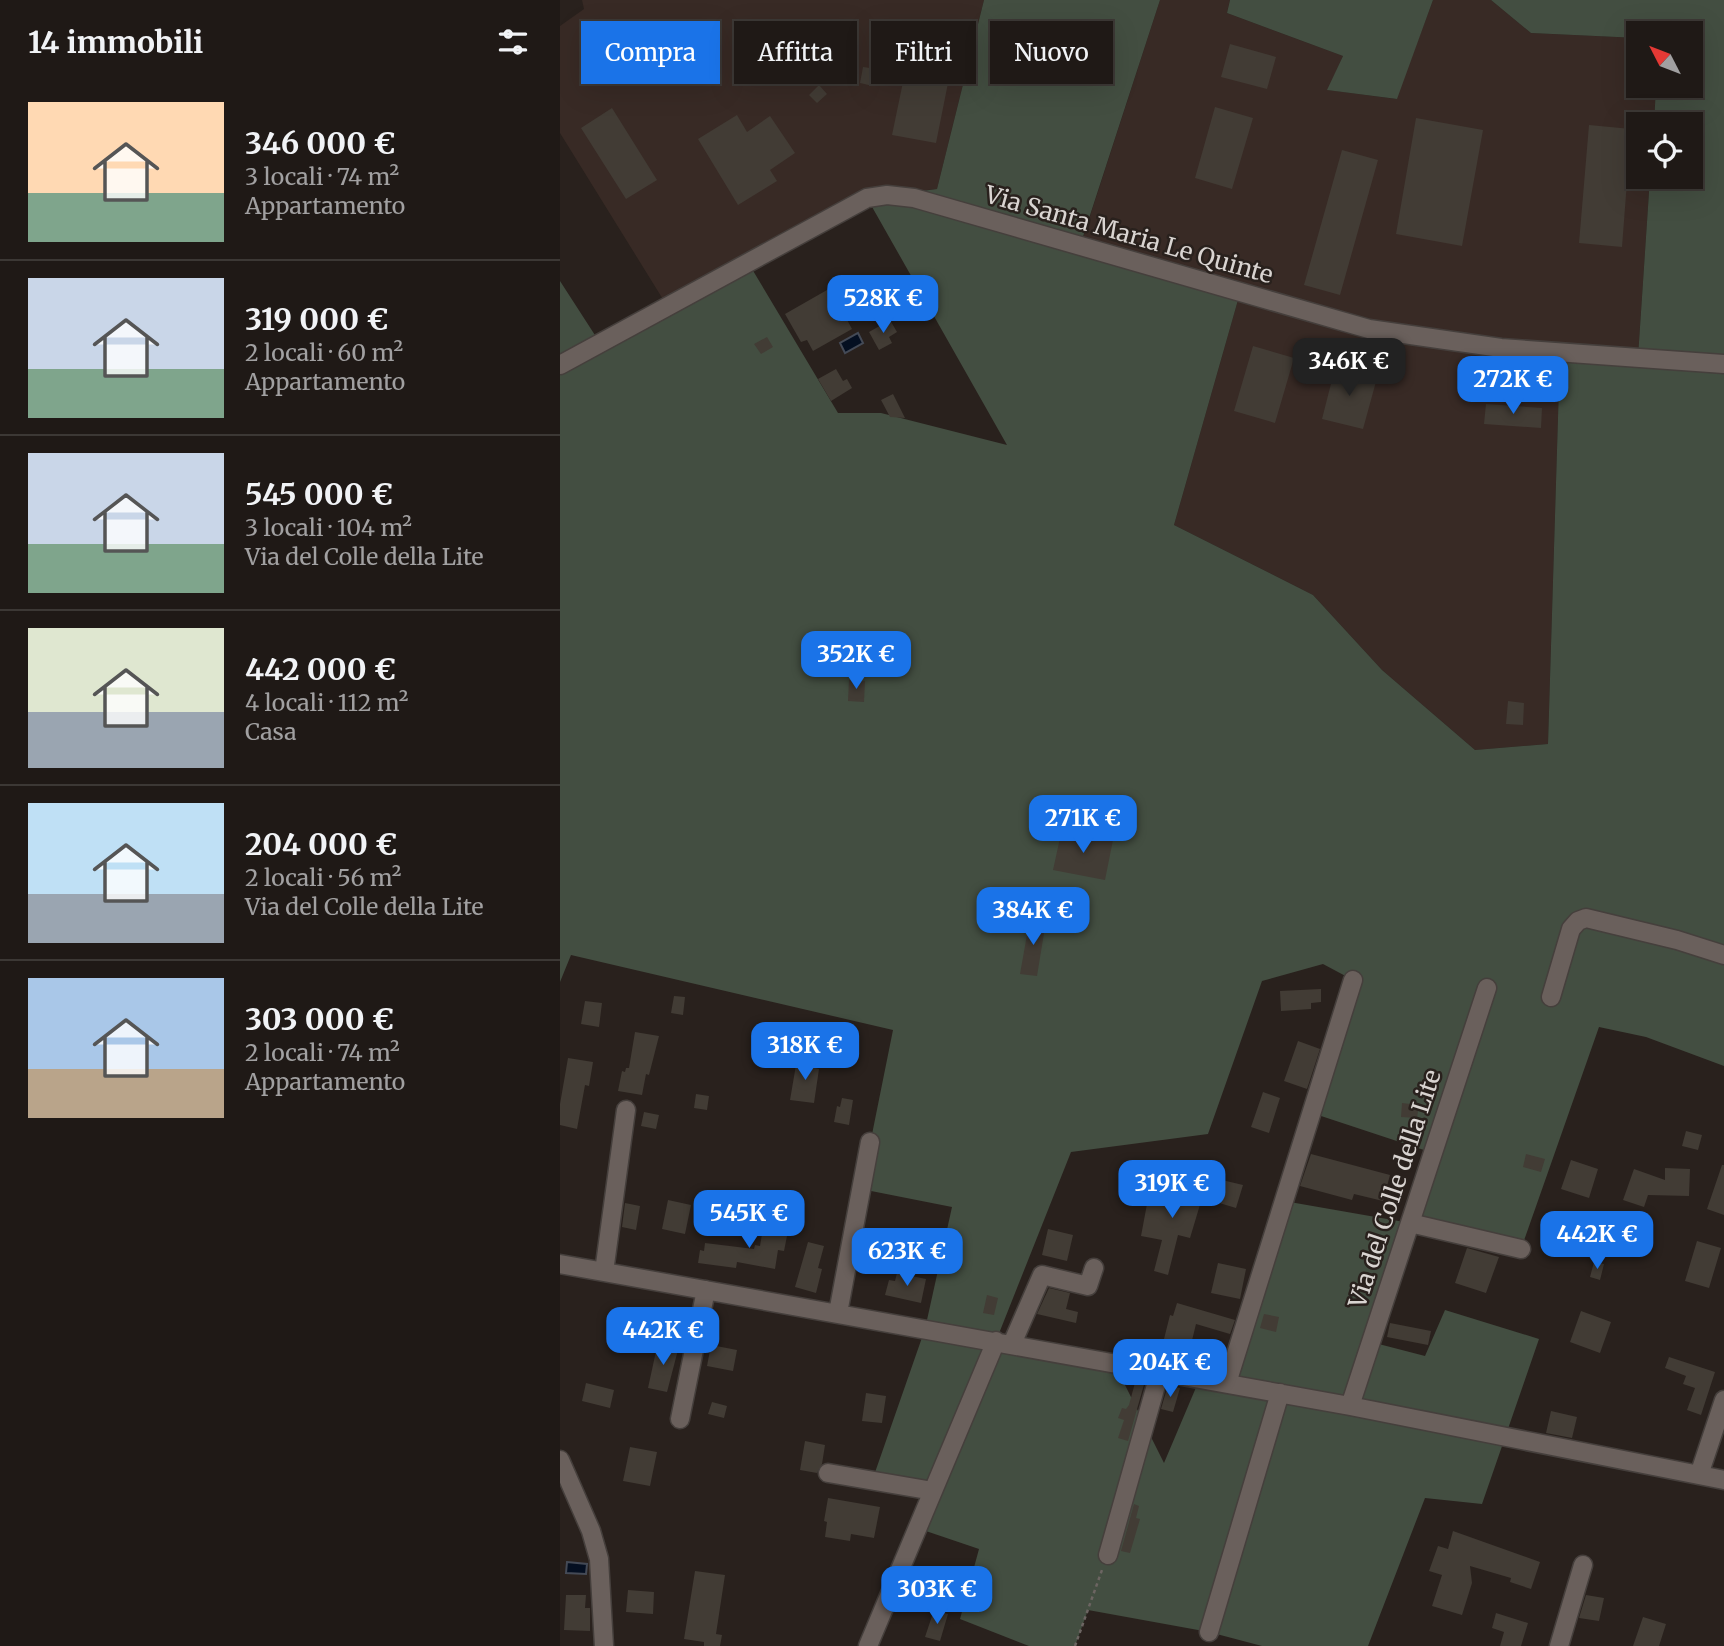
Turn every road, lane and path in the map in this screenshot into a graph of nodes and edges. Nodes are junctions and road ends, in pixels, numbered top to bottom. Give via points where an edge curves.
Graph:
1 (1724, 364) edge
2 (560, 365) edge
3 (1724, 955) edge
4 (1353, 980) dead end
5 (1487, 988) dead end
6 (1551, 997) dead end
7 (626, 1110) dead end
8 (870, 1142) dead end
9 (1410, 1223) junction
10 (1521, 1248) dead end
11 (560, 1264) edge
12 (1094, 1268) dead end
13 (604, 1272) junction
14 (706, 1290) junction
15 (838, 1313) junction
16 (1004, 1342) junction
17 (1160, 1371) junction
18 (1227, 1383) junction
19 (1280, 1393) junction
20 (1724, 1401) edge
21 (1350, 1406) junction
22 (680, 1419) dead end
23 (560, 1461) edge
24 (828, 1473) dead end
25 (1699, 1475) junction
26 (1724, 1480) edge
27 (933, 1491) junction
28 (1105, 1562) joint
29 (1583, 1565) dead end
30 (1209, 1632) dead end
31 (604, 1646) edge
32 (868, 1646) edge
33 (1075, 1646) edge
34 (1559, 1646) edge

1 - 2 street, Via Santa Maria Le Quinte via 1501,348 1369,329 914,198 887,195 867,198
3 - 6 street via 1586,918 1571,929
4 - 18 street
5 - 9 street, Via del Colle della Lite
7 - 13 street
8 - 15 street
9 - 10 street
9 - 21 street, Via del Colle della Lite
11 - 13 street
12 - 16 street via 1088,1286 1042,1275
13 - 14 street
14 - 15 street
14 - 22 street
15 - 16 street
16 - 17 street
16 - 27 street
17 - 18 street
17 - 28 street
18 - 19 street
19 - 21 street
19 - 30 street
20 - 25 street
21 - 25 street
23 - 31 street via 599,1559
24 - 27 street
25 - 26 street
27 - 32 street
28 - 33 path
29 - 34 street

